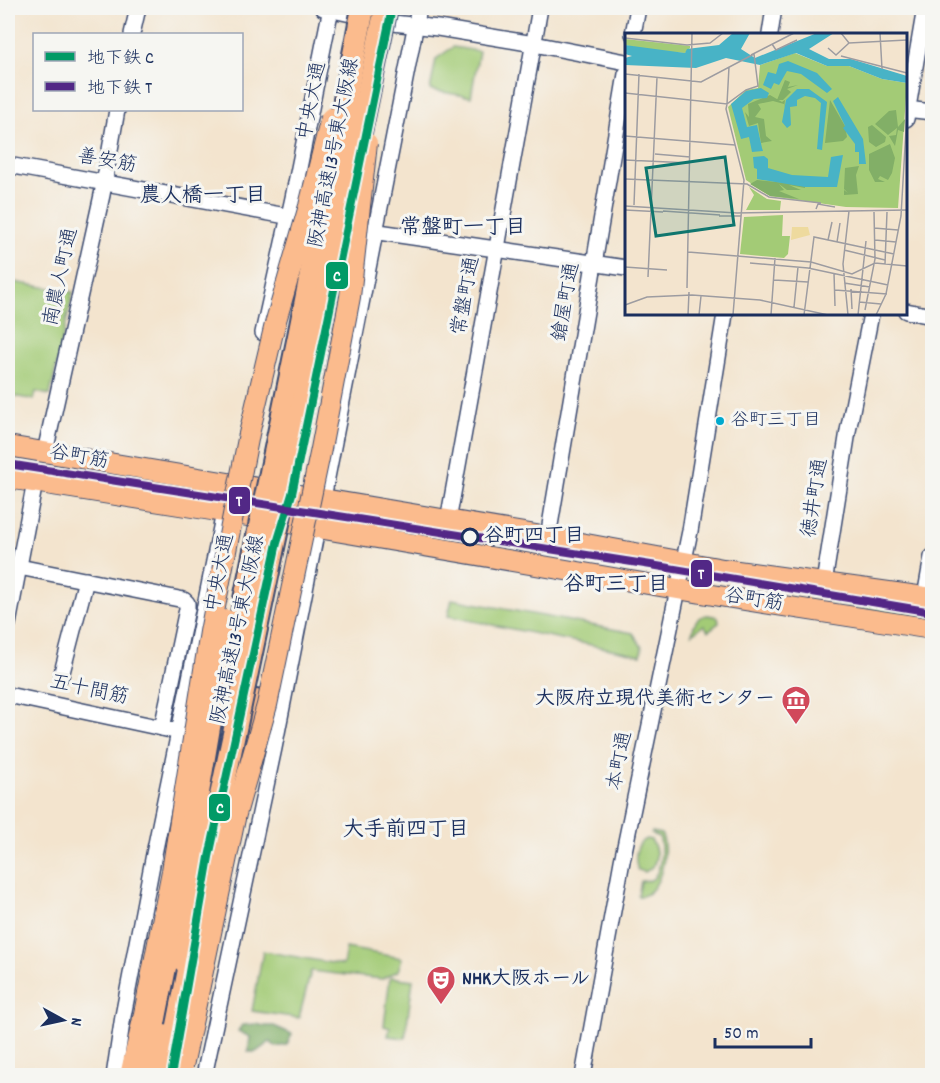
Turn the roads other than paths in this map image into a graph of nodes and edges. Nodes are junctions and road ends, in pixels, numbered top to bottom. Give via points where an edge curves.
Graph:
1 (138, 8) edge
2 (328, 8) edge
3 (359, 8) edge
4 (363, 8) edge
5 (389, 8) edge
6 (419, 8) edge
7 (540, 8) edge
8 (638, 8) edge
9 (774, 8) edge
10 (925, 8) edge
11 (415, 26) junction
12 (132, 33) edge
13 (633, 33) edge
14 (770, 33) edge
15 (534, 44) junction
16 (625, 62) edge
17 (625, 86) edge
18 (907, 107) edge
19 (117, 111) edge
20 (907, 112) edge
21 (933, 112) edge
22 (8, 165) edge
23 (103, 183) junction
24 (333, 214) junction
25 (289, 216) junction
26 (375, 231) junction
27 (497, 249) junction
28 (595, 264) junction
29 (625, 268) edge
30 (907, 311) edge
31 (724, 315) edge
32 (872, 315) edge
33 (933, 316) edge
34 (8, 446) edge
35 (45, 452) junction
36 (8, 478) edge
37 (35, 482) junction
38 (230, 484) junction
39 (322, 500) junction
40 (224, 512) junction
41 (448, 521) junction
42 (317, 529) junction
43 (548, 537) junction
44 (933, 557) edge
45 (683, 561) junction
46 (19, 567) junction
47 (86, 580) junction
48 (824, 583) junction
49 (677, 588) junction
50 (10, 595) edge
51 (929, 598) edge
52 (8, 624) edge
53 (933, 628) edge
54 (61, 676) dead end
55 (8, 695) edge
56 (162, 728) junction
57 (179, 732) junction
58 (236, 814) junction
59 (148, 1021) junction
60 (176, 1072) edge
61 (114, 1076) edge
62 (130, 1076) edge
63 (146, 1076) edge
64 (204, 1076) edge
65 (583, 1076) edge

1 - 12 street
2 - 11 street
2 - 25 street, 中央大通
3 - 59 main road, 中央大通, bridge via 249,434 210,632
4 - 24 highway, 阪神高速13号東大阪線, bridge
5 - 24 highway, 阪神高速13号東大阪線, bridge
5 - 58 main road, bridge via 367,142 350,297 326,426 267,705
6 - 11 street
7 - 15 street, 常盤町通
8 - 13 street
9 - 14 street
10 - 18 street
11 - 15 street
11 - 26 street
15 - 16 street
15 - 27 street, 常盤町通
17 - 28 street, 鎗屋町通
19 - 23 street, 南農人町通
20 - 21 street
22 - 23 street, 善安筋
23 - 25 street, 善安筋
23 - 35 street, 南農人町通
24 - 58 highway, bridge via 330,321
24 - 59 highway, bridge via 288,334 264,437 224,636 191,836
24 - 60 highway, 阪神高速13号東大阪線, bridge via 315,342 176,1010
24 - 63 highway, 阪神高速13号東大阪線, bridge via 299,336
25 - 26 street, 善安筋
25 - 38 street, 中央大通
26 - 27 street, 善安筋
26 - 39 street
27 - 28 street, 善安筋
27 - 41 street, 常盤町通
28 - 29 street, 善安筋
28 - 43 street, 鎗屋町通
30 - 33 street
31 - 45 street, 本町通
32 - 48 street, 徳井町通 via 848,431
34 - 35 main road, 谷町筋
35 - 38 main road, 谷町筋
36 - 37 main road, 谷町筋
37 - 40 main road, 谷町筋
37 - 46 street
38 - 39 main road, 谷町筋
38 - 40 street, 中央大通
39 - 41 main road, 谷町筋
39 - 42 street
40 - 42 main road, 谷町筋
40 - 57 street, 中央大通
41 - 43 main road, 谷町筋
42 - 49 main road, 谷町筋
42 - 64 street
43 - 45 main road, 谷町筋
44 - 51 street
45 - 48 main road, 谷町筋
45 - 49 street, 本町通
46 - 47 street
46 - 50 street
47 - 54 street
47 - 56 street via 187,603
48 - 51 main road, 谷町筋
49 - 53 main road, 谷町筋
49 - 65 street, 本町通
50 - 52 street
55 - 56 street, 五十間筋
56 - 57 street, 五十間筋
57 - 61 street, 中央大通
58 - 60 main road, bridge
59 - 62 main road, 中央大通
59 - 63 highway

